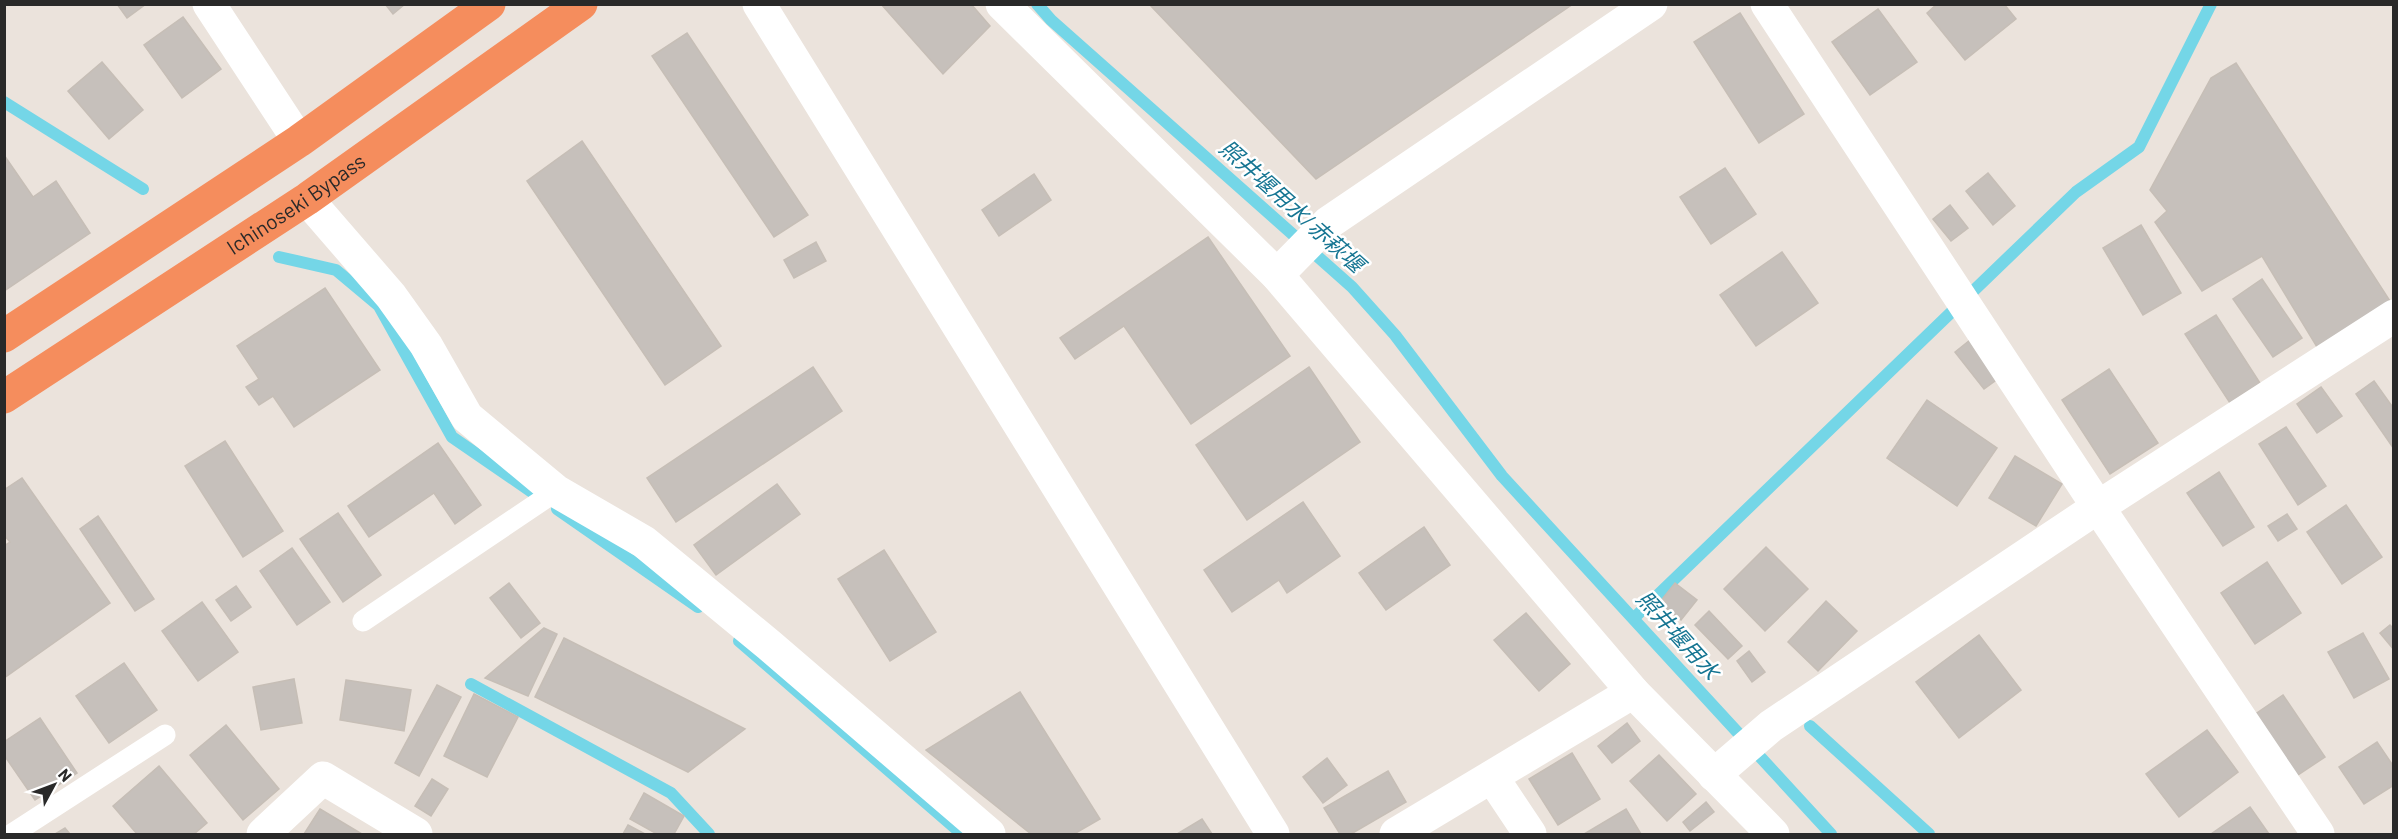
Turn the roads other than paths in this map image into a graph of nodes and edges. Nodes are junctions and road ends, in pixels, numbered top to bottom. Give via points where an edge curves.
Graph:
1 (209, 4) edge
2 (489, 4) edge
3 (581, 4) edge
4 (759, 4) edge
5 (1002, 4) edge
6 (1652, 4) edge
7 (1767, 4) edge
8 (299, 141) junction
9 (307, 199) junction
10 (1277, 275) junction
11 (2394, 316) edge
12 (4, 336) edge
13 (4, 397) edge
14 (556, 491) junction
15 (2098, 507) junction
16 (363, 621) dead end
17 (1633, 692) junction
18 (165, 735) dead end
19 (1714, 775) junction
20 (1492, 777) junction
21 (12, 834) edge
22 (263, 834) edge
23 (416, 834) edge
24 (989, 834) edge
25 (1273, 834) edge
26 (1396, 834) edge
27 (1530, 834) edge
28 (1773, 834) edge
29 (2318, 834) edge

1 - 8 street
2 - 8 highway
3 - 9 highway, Ichinoseki Bypass
4 - 25 street
5 - 10 street
6 - 10 street via 1328,223
7 - 15 street
8 - 12 highway
9 - 13 highway, Ichinoseki Bypass
9 - 14 street via 391,296 426,345 467,417
10 - 17 street
11 - 15 street
14 - 16 lane
14 - 24 street via 645,542
15 - 19 street via 1770,726
15 - 29 street
17 - 19 street
17 - 20 street
18 - 21 lane
19 - 28 street
20 - 26 street
20 - 27 street
22 - 23 street via 323,778

